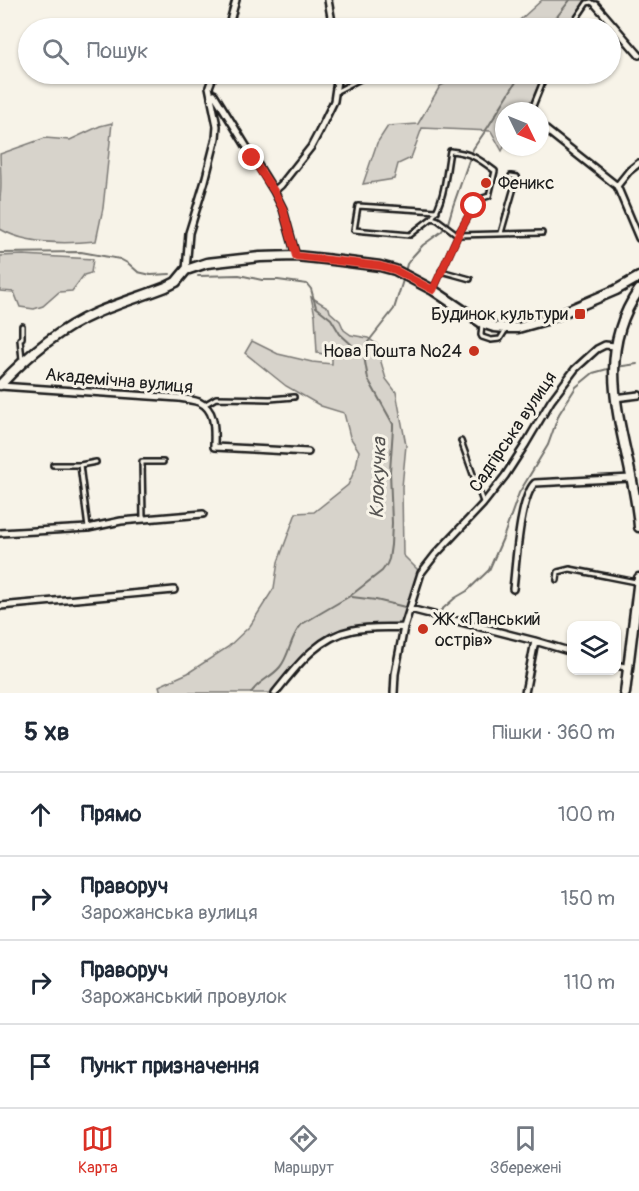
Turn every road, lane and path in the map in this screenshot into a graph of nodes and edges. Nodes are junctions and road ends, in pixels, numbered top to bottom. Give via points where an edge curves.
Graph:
1 (236, 0) edge
2 (328, 0) edge
3 (596, 5) joint
4 (231, 18) edge
5 (331, 18) edge
6 (577, 18) edge
7 (607, 18) edge
8 (621, 34) edge
9 (639, 55) edge
10 (210, 84) edge
11 (337, 84) edge
12 (351, 84) edge
13 (542, 84) edge
14 (209, 87) junction
15 (336, 92) junction
16 (535, 102) edge
17 (549, 132) edge
18 (639, 163) edge
19 (511, 176) dead end
20 (617, 186) junction
21 (274, 191) junction
22 (436, 211) junction
23 (432, 218) junction
24 (542, 233) dead end
25 (501, 234) junction
26 (458, 235) junction
27 (639, 238) edge
28 (296, 256) junction
29 (186, 270) junction
30 (441, 271) junction
31 (639, 277) edge
32 (470, 279) dead end
33 (433, 290) junction
34 (639, 290) edge
35 (482, 323) junction
36 (22, 326) dead end
37 (506, 328) junction
38 (615, 346) junction
39 (22, 362) junction
40 (0, 386) edge
41 (639, 395) edge
42 (294, 397) dead end
43 (615, 398) junction
44 (204, 405) junction
45 (461, 441) dead end
46 (308, 452) dead end
47 (96, 462) dead end
48 (163, 462) dead end
49 (53, 465) dead end
50 (80, 465) junction
51 (631, 478) junction
52 (483, 504) junction
53 (638, 505) edge
54 (203, 514) dead end
55 (143, 519) junction
56 (639, 527) edge
57 (88, 528) junction
58 (0, 533) edge
59 (639, 578) edge
60 (557, 580) dead end
61 (639, 583) edge
62 (513, 589) dead end
63 (174, 590) dead end
64 (0, 606) edge
65 (410, 609) junction
66 (404, 627) junction
67 (535, 641) junction
68 (567, 651) edge
69 (621, 666) edge
70 (629, 668) junction
71 (275, 693) edge
72 (394, 693) edge
73 (525, 693) edge
74 (625, 693) edge

1 - 4 street
2 - 5 street
3 - 6 lane via 587,3
3 - 7 street
8 - 9 street
10 - 14 street
11 - 15 street
12 - 15 lane
13 - 16 lane
14 - 21 street
14 - 29 street via 216,138 189,233
15 - 21 street via 311,147
17 - 20 street
18 - 20 street
19 - 25 lane via 517,177
20 - 27 street
21 - 28 street
22 - 23 lane
22 - 23 lane via 358,206 354,230 410,235
22 - 26 lane via 450,151 479,158 495,171 489,196 474,206
23 - 26 lane
24 - 25 lane
25 - 26 lane
26 - 30 lane
28 - 29 street via 207,263
28 - 33 street via 380,266
29 - 39 street via 166,287 73,325
30 - 32 lane
30 - 33 lane
31 - 37 street via 546,320
33 - 35 street
34 - 38 street via 629,304
35 - 37 street
35 - 37 lane via 482,338 491,340 500,339
36 - 39 lane
38 - 43 street
38 - 52 street, Садгірська вулиця via 597,349 575,369
39 - 40 street
40 - 44 street, Академічна вулиця via 179,398
41 - 43 street
42 - 44 lane via 216,398
43 - 51 street
44 - 46 street, Академічна вулиця via 214,419 214,447
45 - 52 lane
47 - 50 lane
48 - 55 lane via 142,462
49 - 50 lane
50 - 57 lane
51 - 53 street
51 - 62 street via 535,483 521,521
52 - 65 street, Садгірська вулиця via 421,573
53 - 56 street
54 - 55 street
55 - 57 street
57 - 58 street
59 - 61 street
60 - 61 lane via 558,572 570,569
61 - 70 street
63 - 64 street
65 - 66 street, Садгірська вулиця
65 - 67 street
66 - 71 street via 353,630 330,638 313,649
66 - 72 street, Садгірська вулиця
67 - 68 street
67 - 73 street
69 - 70 street
70 - 74 street

